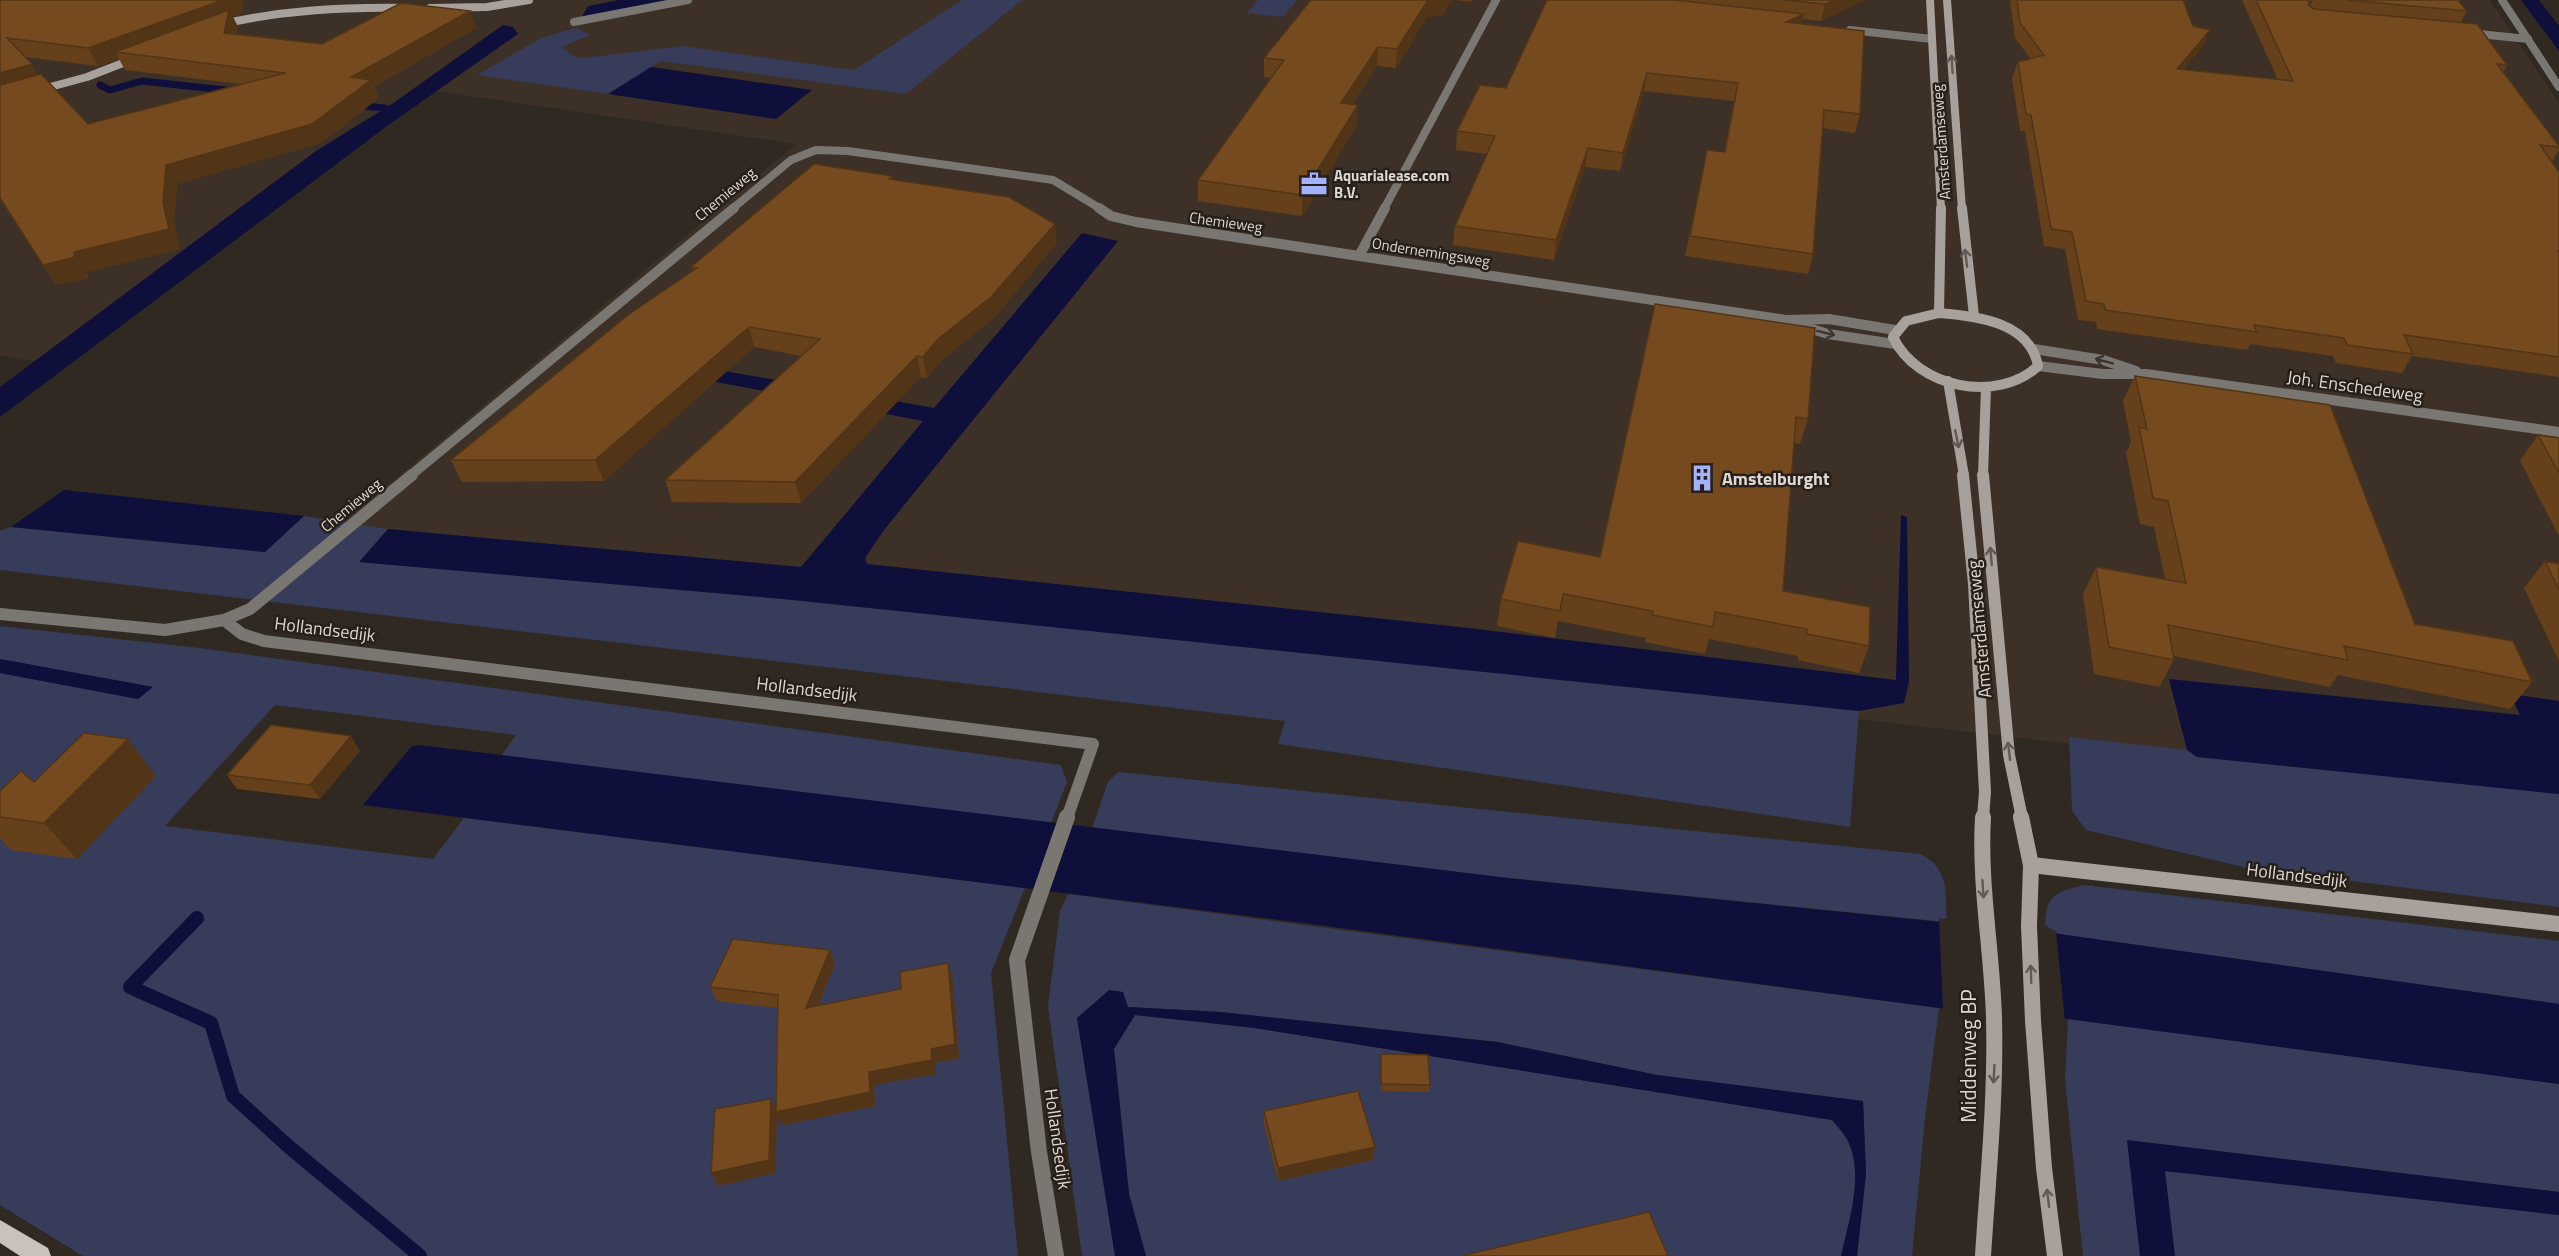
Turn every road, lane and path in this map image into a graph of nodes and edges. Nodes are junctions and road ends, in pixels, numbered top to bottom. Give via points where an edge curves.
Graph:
1 (529, 0) edge
2 (688, 0) edge
3 (1496, 0) edge
4 (1930, 0) edge
5 (1947, 0) edge
6 (2502, 0) edge
7 (414, 8) edge
8 (425, 8) edge
9 (574, 22) dead end
10 (209, 28) edge
11 (1847, 29) edge
12 (2458, 32) edge
13 (1932, 39) junction
14 (2528, 39) junction
15 (147, 53) edge
16 (2559, 87) edge
17 (32, 92) edge
18 (1359, 256) junction
19 (1939, 313) junction
20 (1974, 316) junction
21 (1786, 320) junction
22 (1895, 330) junction
23 (1895, 344) junction
24 (2034, 350) junction
25 (2038, 366) junction
26 (2146, 374) junction
27 (1948, 381) junction
28 (1986, 387) junction
29 (2559, 432) edge
30 (0, 614) edge
31 (224, 620) junction
32 (1981, 856) joint
33 (2031, 865) junction
34 (2559, 924) edge
35 (0, 1231) edge
36 (40, 1256) edge
37 (1056, 1256) edge
38 (1983, 1256) edge
39 (2055, 1256) edge

1 - 8 street via 488,7
2 - 9 street
3 - 18 street, Ondernemingsweg
4 - 13 street, Amsterdamseweg
20 -> 5 street, Amsterdamseweg via 1966,262
6 - 14 street
7 - 10 street via 283,11
11 - 13 street
12 - 14 street
13 - 19 street, Amsterdamseweg via 1942,220
14 - 16 street
15 - 17 street via 87,77
18 - 21 street, Ondernemingsweg
18 - 31 street, Chemieweg via 1111,216 1053,180 848,151 816,150 783,166 250,609
19 - 20 street
19 - 22 street via 1920,315
20 - 24 street via 2011,330
21 - 22 street, Ondernemingsweg via 1829,320
21 -> 23 street, Ondernemingsweg via 1828,334
22 - 23 street
23 - 27 street via 1912,365
24 - 25 street
26 -> 24 street, Joh. Enschedeweg via 2103,360
25 - 26 street, Joh. Enschedeweg via 2103,374
25 - 28 street via 2021,382
26 - 29 street, Joh. Enschedeweg
27 - 28 street
27 -> 32 street, Amsterdamseweg via 1963,470 1974,584 1985,792
33 -> 28 street, Amsterdamseweg via 2008,743 1983,473
30 - 31 street via 165,630
31 - 37 street, Hollandsedijk via 248,639 1093,744 1017,960 1039,1152
32 -> 38 street, Middenweg BP via 1994,1016
33 - 34 street, Hollandsedijk
39 -> 33 street via 2033,1021
35 - 36 main road

